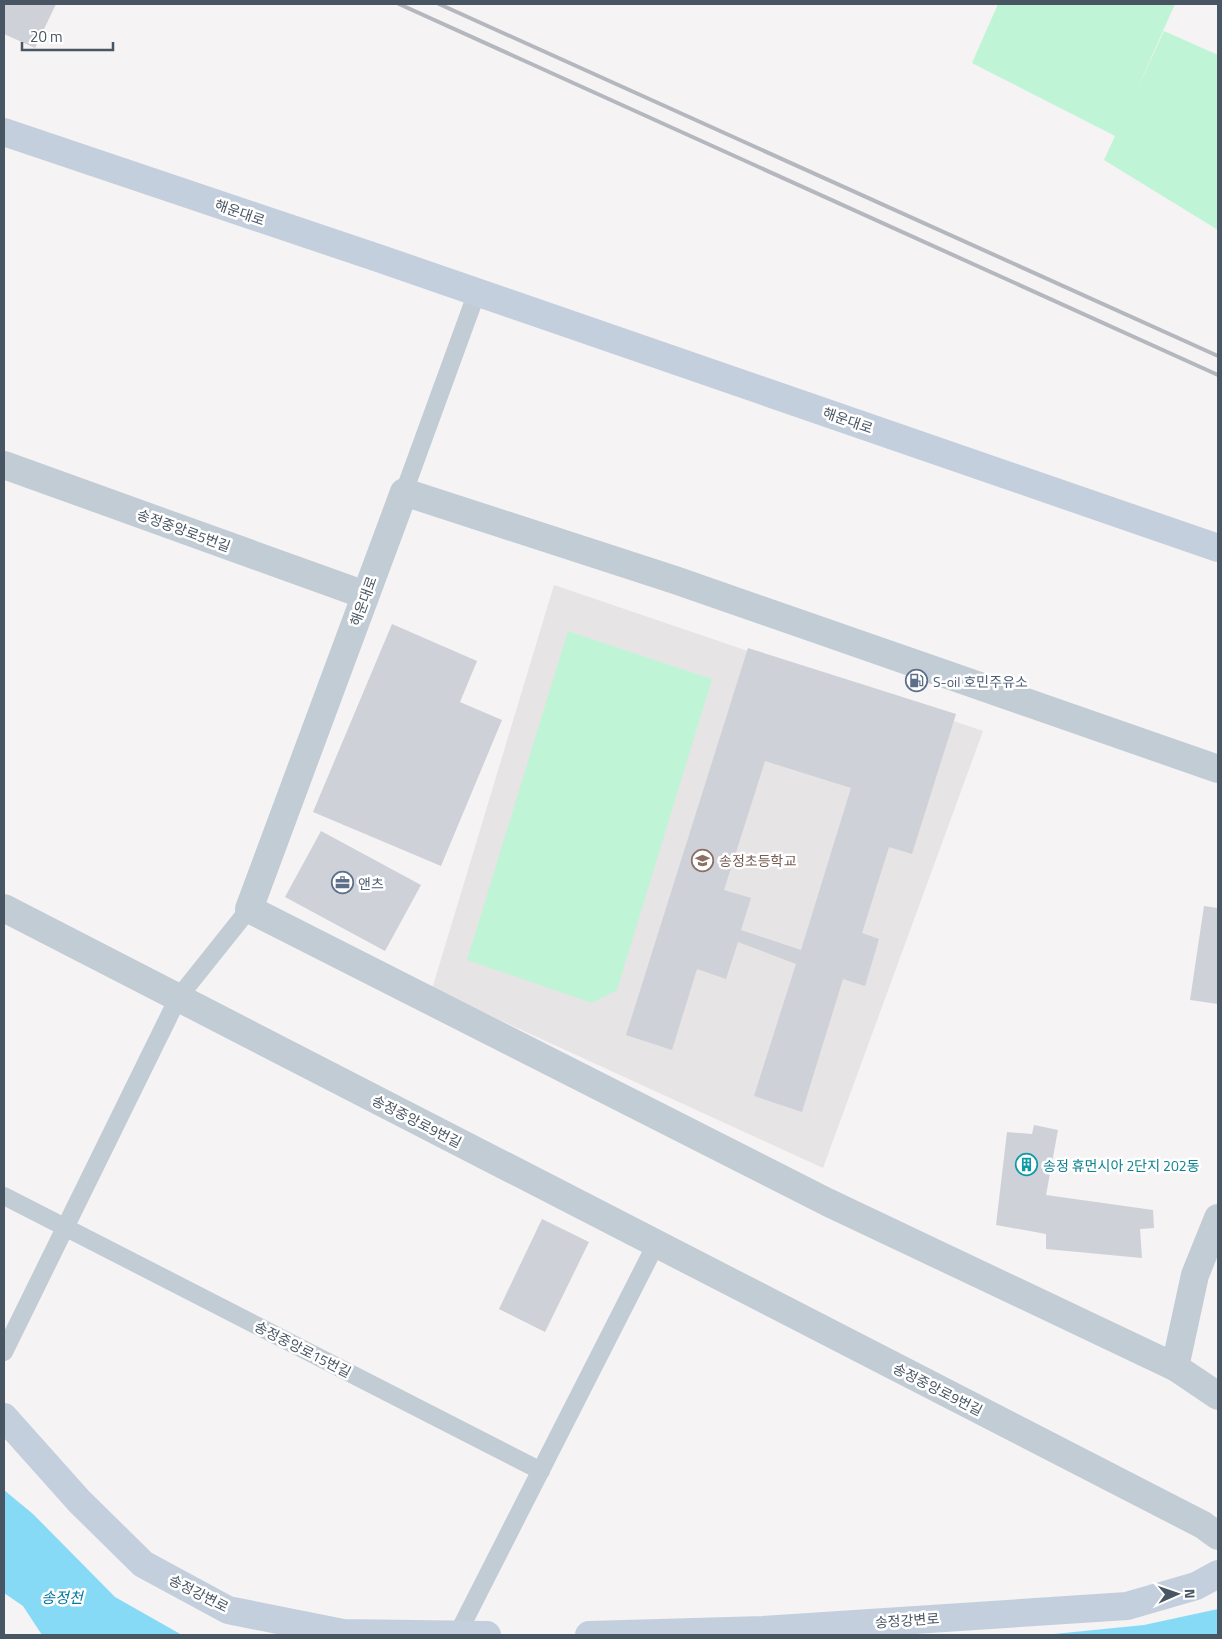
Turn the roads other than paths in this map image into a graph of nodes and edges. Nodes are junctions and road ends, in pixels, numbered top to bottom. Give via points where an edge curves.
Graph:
1 (4, 132) edge
2 (477, 292) junction
3 (4, 465) edge
4 (404, 492) junction
5 (1218, 548) edge
6 (365, 595) junction
7 (1218, 769) edge
8 (4, 908) edge
9 (249, 909) junction
10 (178, 998) junction
11 (4, 1196) edge
12 (1218, 1218) edge
13 (65, 1227) junction
14 (656, 1244) junction
15 (4, 1352) edge
16 (1175, 1367) junction
17 (1218, 1396) edge
18 (4, 1418) edge
19 (541, 1471) junction
20 (1218, 1536) edge
21 (1218, 1574) edge
22 (457, 1635) edge
23 (487, 1635) edge
24 (590, 1635) edge

1 - 2 main road, 해운대로
2 - 4 lane, 해운대로
2 - 5 main road, 해운대로
3 - 6 street, 송정중앙로5번길
4 - 6 street, 해운대로
4 - 7 street via 675,580
6 - 9 street, 해운대로
8 - 10 street, 송정중앙로9번길
9 - 10 lane
9 - 16 street via 827,1202
10 - 13 lane
10 - 14 street, 송정중앙로9번길
11 - 13 lane, 송정중앙로15번길
12 - 16 street via 1195,1274
13 - 15 lane
13 - 19 lane, 송정중앙로15번길
14 - 19 lane
14 - 20 street, 송정중앙로9번길 via 1203,1525
16 - 17 street
18 - 22 main road, 송정강변로 via 79,1501 143,1564 228,1610 344,1632
19 - 22 lane
21 - 24 main road, 송정강변로 via 1196,1586 1126,1606 762,1630
22 - 23 main road, 송정강변로

